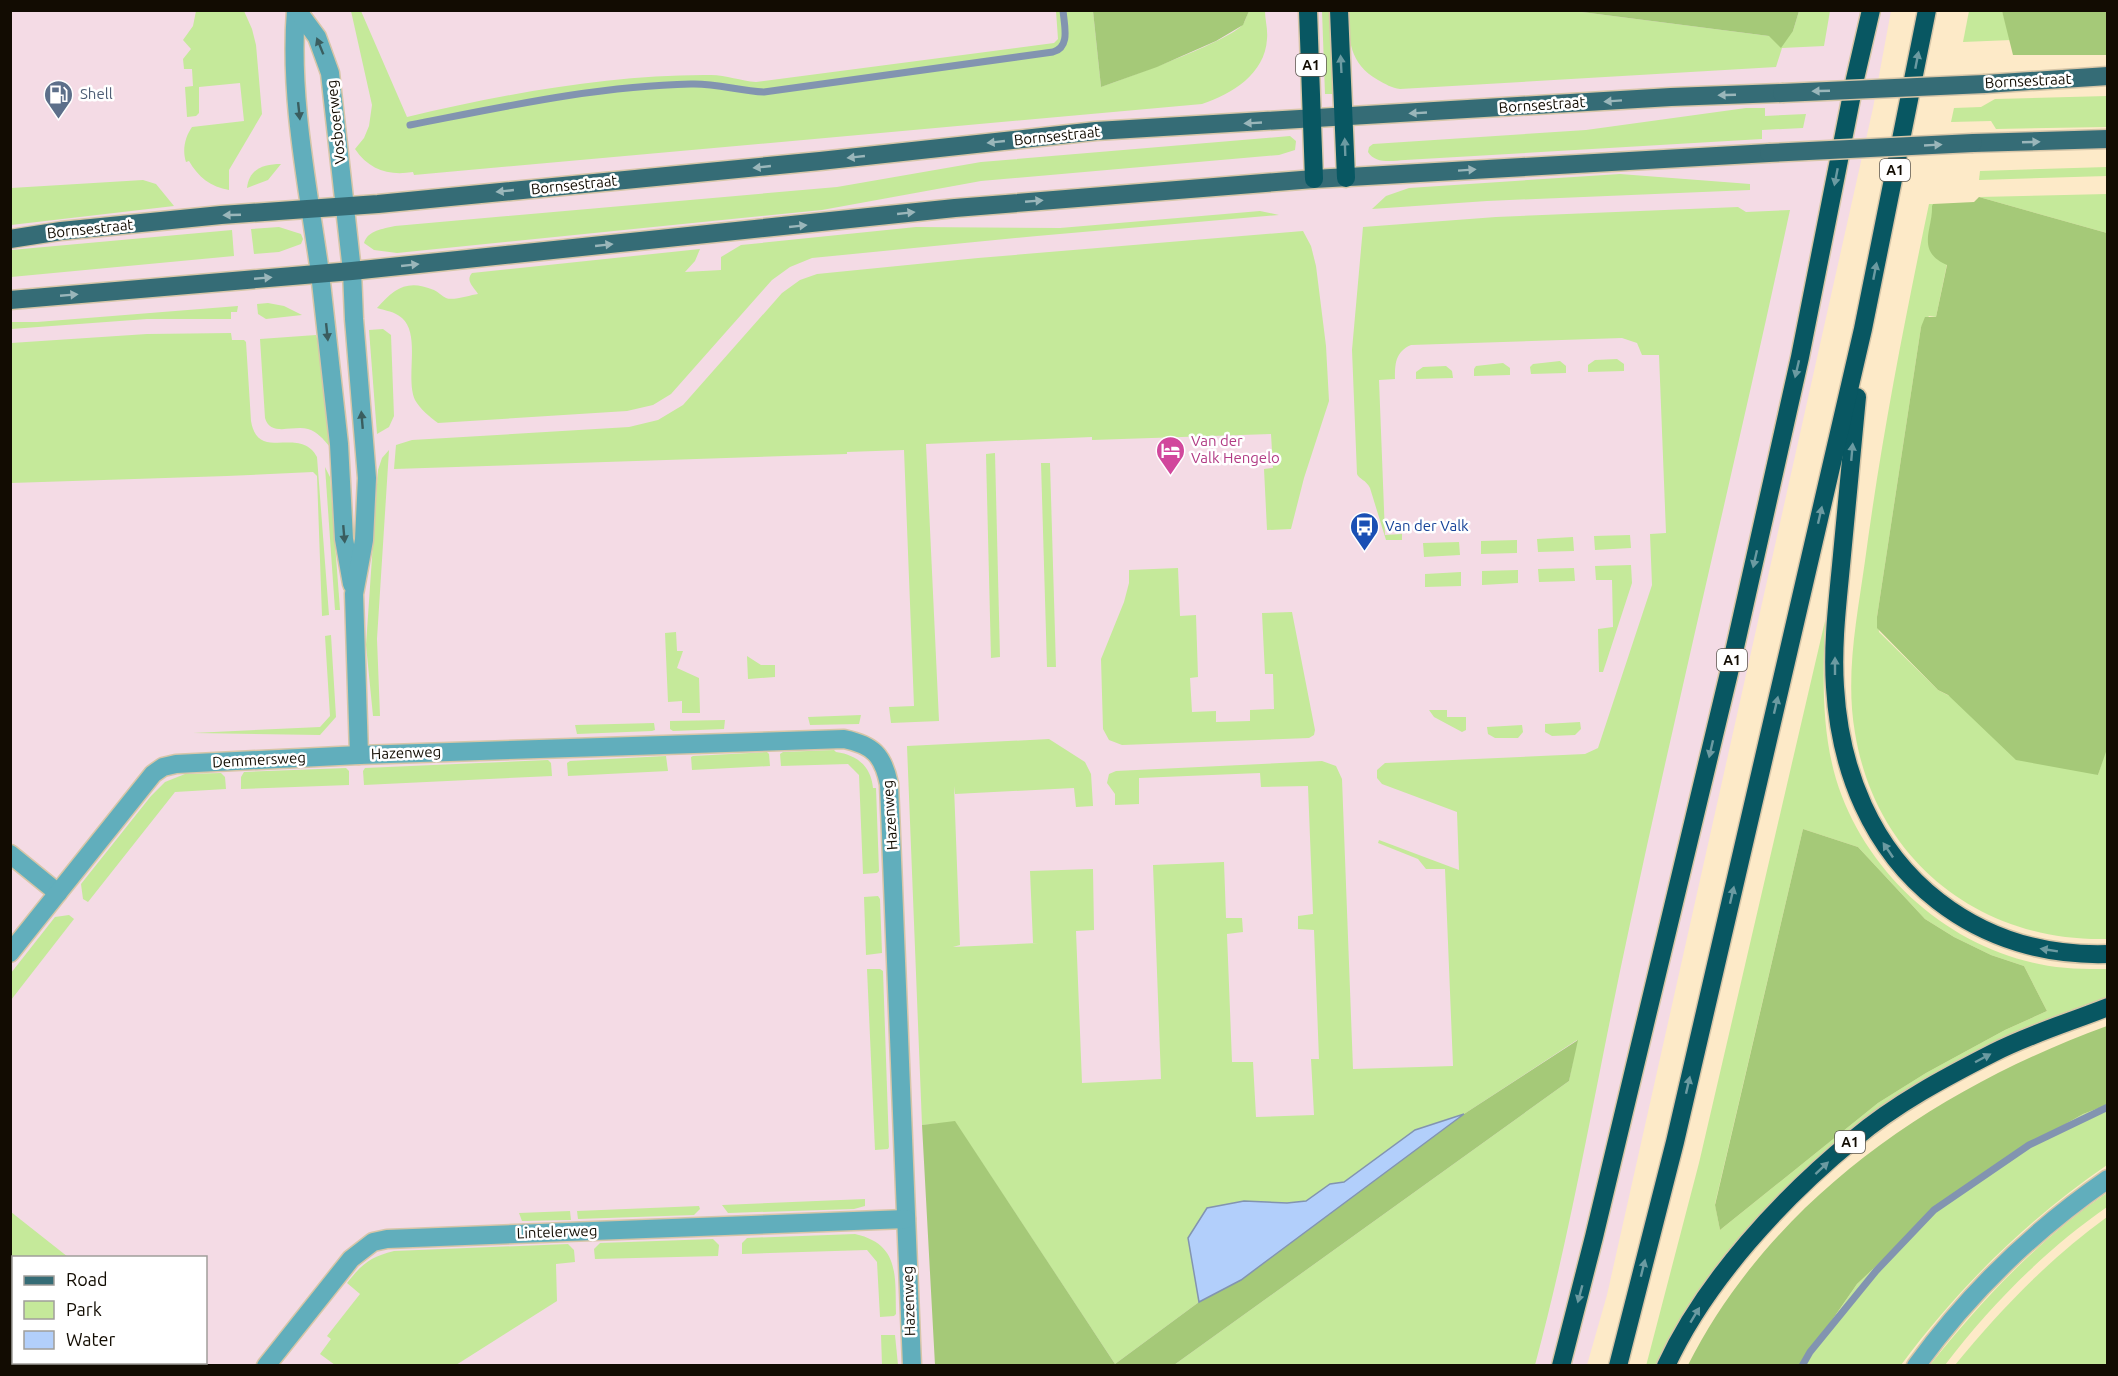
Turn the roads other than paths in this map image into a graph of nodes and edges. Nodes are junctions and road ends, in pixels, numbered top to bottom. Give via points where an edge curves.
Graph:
1 (296, 10) edge
2 (1308, 10) edge
3 (1339, 10) edge
4 (1860, 10) edge
5 (1871, 10) edge
6 (1927, 10) edge
7 (2108, 76) edge
8 (1855, 79) junction
9 (1344, 117) junction
10 (1312, 120) junction
11 (2108, 139) edge
12 (1346, 178) junction
13 (1314, 179) junction
14 (344, 206) junction
15 (311, 209) junction
16 (10, 239) edge
17 (352, 271) junction
18 (320, 273) junction
19 (10, 300) edge
20 (1863, 329) junction
21 (354, 594) junction
22 (359, 755) junction
23 (10, 854) edge
24 (58, 892) junction
25 (10, 953) edge
26 (2108, 954) edge
27 (2108, 1007) edge
28 (2108, 1179) edge
29 (906, 1219) junction
30 (266, 1365) edge
31 (912, 1365) edge
32 (1561, 1365) edge
33 (1618, 1365) edge
34 (1666, 1365) edge
35 (1916, 1365) edge

14 -> 1 street, Vosboerweg via 330,73 317,37
1 -> 15 street, Vosboerweg via 295,72
2 - 10 highway, A1
9 -> 3 highway, A1
4 - 8 highway, A1
5 - 8 highway, A1
20 -> 6 highway, A1
7 -> 9 main road, Bornsestraat, bridge
8 -> 32 highway, A1 via 1800,357 1734,652
9 - 10 main road, Bornsestraat
12 -> 9 highway
10 - 13 highway
10 -> 14 main road, Bornsestraat via 1096,131
12 -> 11 main road, bridge via 1769,153
12 - 13 main road
17 -> 13 main road via 955,208
14 - 15 main road, Bornsestraat
14 - 17 street, Vosboerweg
15 -> 16 main road, Bornsestraat
15 - 18 street, Vosboerweg
17 - 18 main road
21 -> 17 street via 364,540 367,478
19 -> 18 main road
18 -> 21 street via 339,444 344,539
26 -> 20 highway, A1 via 2080,955 2041,949 1992,934 1953,913 1920,887 1892,856 1867,817 1850,776 1840,733 1835,652
33 -> 20 highway, A1 via 1675,1142
21 - 22 street
22 - 24 street, Demmersweg via 163,767 153,774
22 - 29 street, Hazenweg via 844,738 874,751 885,766 889,784
23 - 24 street
24 - 25 street, Demmersweg
34 -> 27 highway, A1 via 1734,1259 1778,1209 1854,1138 1900,1106 1995,1052
28 - 35 street via 2011,1256
29 - 30 street, Lintelerweg via 373,1242 351,1259
29 - 31 street, Hazenweg

